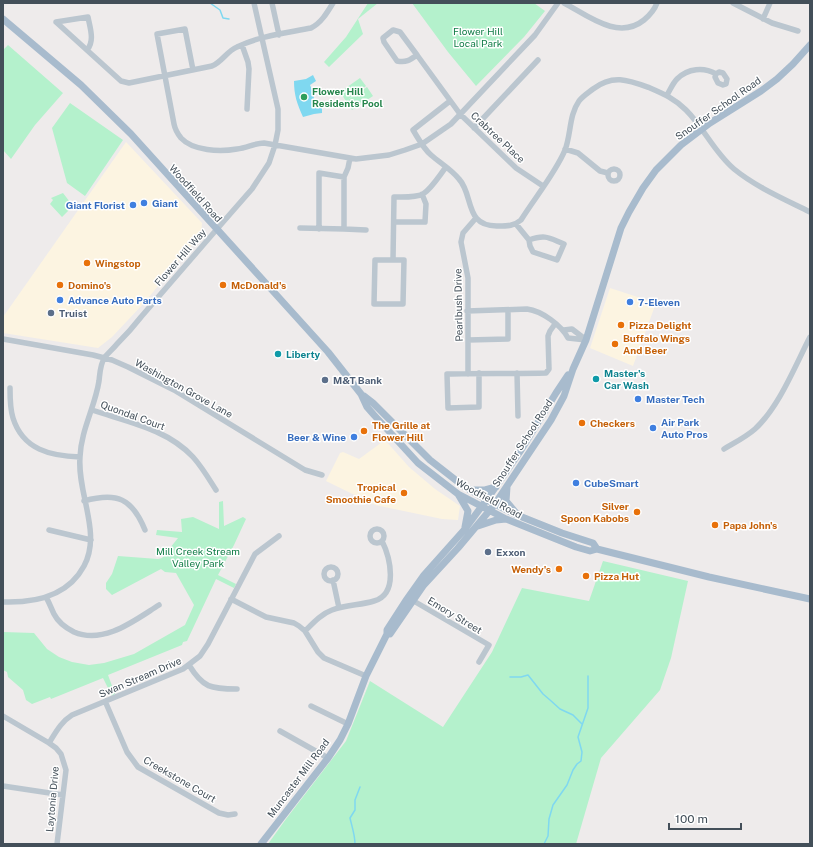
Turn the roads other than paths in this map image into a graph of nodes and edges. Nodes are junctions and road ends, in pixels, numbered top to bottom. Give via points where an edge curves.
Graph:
1 (254, 3) edge
2 (272, 3) edge
3 (333, 3) edge
4 (558, 3) edge
5 (564, 3) edge
6 (657, 3) edge
7 (733, 3) edge
8 (770, 3) edge
9 (763, 18) junction
10 (3, 19) edge
11 (798, 31) dead end
12 (279, 35) junction
13 (262, 39) junction
14 (242, 45) junction
15 (810, 45) edge
16 (87, 50) junction
17 (417, 55) junction
18 (538, 60) dead end
19 (193, 70) junction
20 (716, 74) dead end
21 (165, 76) junction
22 (667, 95) junction
23 (450, 101) junction
24 (247, 109) dead end
25 (460, 114) junction
26 (474, 128) junction
27 (701, 129) junction
28 (422, 144) junction
29 (275, 145) junction
30 (565, 149) junction
31 (350, 158) junction
32 (446, 167) junction
33 (608, 173) dead end
34 (344, 176) junction
35 (543, 186) junction
36 (422, 194) junction
37 (810, 212) edge
38 (476, 218) junction
39 (394, 222) junction
40 (516, 224) junction
41 (300, 228) dead end
42 (319, 229) junction
43 (344, 229) junction
44 (216, 230) junction
45 (366, 230) dead end
46 (529, 240) junction
47 (393, 260) junction
48 (467, 310) junction
49 (508, 310) junction
50 (555, 324) junction
51 (810, 337) edge
52 (3, 339) edge
53 (468, 340) junction
54 (586, 340) junction
55 (105, 358) junction
56 (573, 369) junction
57 (479, 373) junction
58 (517, 373) junction
59 (468, 374) junction
60 (10, 388) dead end
61 (361, 394) junction
62 (92, 410) junction
63 (518, 416) dead end
64 (724, 449) dead end
65 (80, 457) junction
66 (322, 475) dead end
67 (508, 486) junction
68 (496, 487) junction
69 (216, 490) dead end
70 (470, 490) junction
71 (458, 494) junction
72 (487, 500) junction
73 (84, 501) junction
74 (495, 504) junction
75 (482, 507) junction
76 (490, 511) junction
77 (517, 515) junction
78 (506, 520) junction
79 (478, 526) junction
80 (465, 529) junction
81 (49, 530) dead end
82 (145, 530) dead end
83 (279, 536) dead end
84 (91, 540) junction
85 (382, 541) dead end
86 (597, 549) junction
87 (333, 580) dead end
88 (46, 597) junction
89 (231, 599) junction
90 (810, 599) edge
91 (412, 600) junction
92 (3, 602) edge
93 (159, 604) dead end
94 (339, 608) junction
95 (305, 631) junction
96 (387, 634) junction
97 (479, 662) dead end
98 (189, 665) junction
99 (366, 676) junction
100 (237, 689) dead end
101 (105, 701) junction
102 (311, 706) dead end
103 (3, 716) edge
104 (348, 724) junction
105 (280, 731) dead end
106 (49, 743) junction
107 (328, 758) junction
108 (3, 786) edge
109 (64, 795) junction
110 (235, 814) dead end
111 (57, 844) edge
112 (261, 844) edge

1 - 13 street, Flower Hill Way
2 - 12 street
3 - 12 street via 316,26
4 - 25 street via 535,35
5 - 6 street via 606,25 621,28 639,24 651,14
7 - 9 street
8 - 9 street
9 - 11 street
10 - 44 main road, Woodfield Road via 98,100
12 - 13 street
13 - 14 street
13 - 29 street, Flower Hill Way via 278,109
14 - 19 street via 234,48 216,64
14 - 24 street via 249,69
15 - 27 main road, Snouffer School Road via 777,79
16 - 16 street via 77,41 56,22 88,17 92,39
16 - 21 street via 125,83
17 - 17 street, Crabtree Place via 397,30 383,38 397,61 410,60
17 - 23 street, Crabtree Place
18 - 26 street
19 - 21 street
19 - 21 street via 185,29 157,34
20 - 22 street via 705,69 685,73 676,79
21 - 29 street via 175,128 187,143 200,148 226,151 258,143
22 - 27 street via 686,111
22 - 30 street via 620,79 601,84 578,103
23 - 25 street, Crabtree Place
23 - 28 street via 412,130
25 - 26 street, Crabtree Place
25 - 28 street via 451,124
26 - 35 street, Crabtree Place via 516,168
27 - 37 street via 722,157 737,171
27 - 54 main road, Snouffer School Road via 656,170 629,212 617,240
28 - 31 street via 389,155
28 - 32 street via 429,154
29 - 31 street
29 - 44 street, Flower Hill Way via 262,175
30 - 33 street via 578,153 600,171
30 - 35 street
31 - 34 street
32 - 36 street
32 - 38 street via 463,184
34 - 42 street via 319,173
34 - 43 street
35 - 40 street
36 - 39 street via 394,197
36 - 39 street via 426,204 425,222
38 - 40 street via 484,224 495,226
38 - 48 street, Pearlbush Drive via 463,233 461,242 468,278
39 - 47 street
40 - 46 street
41 - 42 street
42 - 43 street
43 - 45 street
44 - 55 street, Flower Hill Way
44 - 61 main road, Woodfield Road via 328,352
46 - 46 street via 533,252 557,260 564,244 545,236
47 - 47 street via 404,260 403,304 374,304 375,260
48 - 49 street
48 - 53 street, Pearlbush Drive
49 - 50 street via 535,310
49 - 53 street via 508,340
50 - 54 street via 564,330 572,329
50 - 58 street via 548,336 548,371
51 - 64 street via 776,404 747,435
52 - 55 street, Washington Grove Lane
53 - 59 street, Pearlbush Drive
54 - 56 main road, Snouffer School Road
55 - 62 street via 101,365
55 - 66 street, Washington Grove Lane via 145,374 305,470
56 - 67 main road, Snouffer School Road via 564,396 551,420
56 - 68 main road, Snouffer School Road
57 - 58 street
57 - 59 street
57 - 59 street via 479,407 448,408 447,374
58 - 63 street
60 - 65 street via 13,419 18,431 30,443 49,454
61 - 70 main road, Woodfield Road via 430,460
61 - 71 main road, Woodfield Road via 367,407 409,455
62 - 65 street via 83,436
62 - 69 street, Quondal Court via 172,439 195,458
65 - 73 street
67 - 74 main road, Snouffer School Road
67 - 77 main road via 506,501
68 - 70 main road
68 - 72 main road, Snouffer School Road
70 - 72 main road, Woodfield Road
71 - 75 main road, Woodfield Road
71 - 80 main road via 468,511
72 - 74 main road, Woodfield Road
72 - 75 main road, Muncaster Mill Road
73 - 82 street via 106,497 123,501 134,508
73 - 84 street via 91,526
74 - 76 main road, Muncaster Mill Road
74 - 77 main road, Woodfield Road
75 - 76 main road, Woodfield Road
75 - 80 main road, Muncaster Mill Road
76 - 78 main road, Woodfield Road
76 - 79 main road, Muncaster Mill Road
77 - 86 main road, Woodfield Road via 593,543
78 - 79 main road via 496,520
78 - 86 main road, Woodfield Road via 590,552
79 - 91 main road, Muncaster Mill Road
80 - 96 main road, Muncaster Mill Road via 412,590
81 - 84 street
83 - 89 street, Swan Stream Drive via 255,554
84 - 88 street via 88,557 79,575 65,587
85 - 94 street via 391,576 385,594 375,601
86 - 90 main road, Woodfield Road
87 - 94 street
88 - 92 street via 32,601
88 - 93 street via 62,624 68,629 88,636 119,629
89 - 95 street via 266,617 294,623
89 - 98 street, Swan Stream Drive via 208,644 200,656
91 - 96 main road, Muncaster Mill Road via 390,634
91 - 97 street, Emory Street via 489,645
94 - 95 street via 322,614
95 - 99 street via 324,658
96 - 99 main road, Muncaster Mill Road
98 - 100 street via 196,677 206,686
98 - 101 street, Swan Stream Drive
99 - 104 main road, Muncaster Mill Road
101 - 106 street, Swan Stream Drive via 67,718
101 - 110 street, Creekstone Court via 127,752 138,766 219,813
102 - 104 street
103 - 106 street, Laytonia Drive
104 - 107 main road, Muncaster Mill Road
105 - 107 street
106 - 109 street, Laytonia Drive via 59,751 64,762
107 - 112 main road, Muncaster Mill Road
108 - 109 street
109 - 111 street, Laytonia Drive

